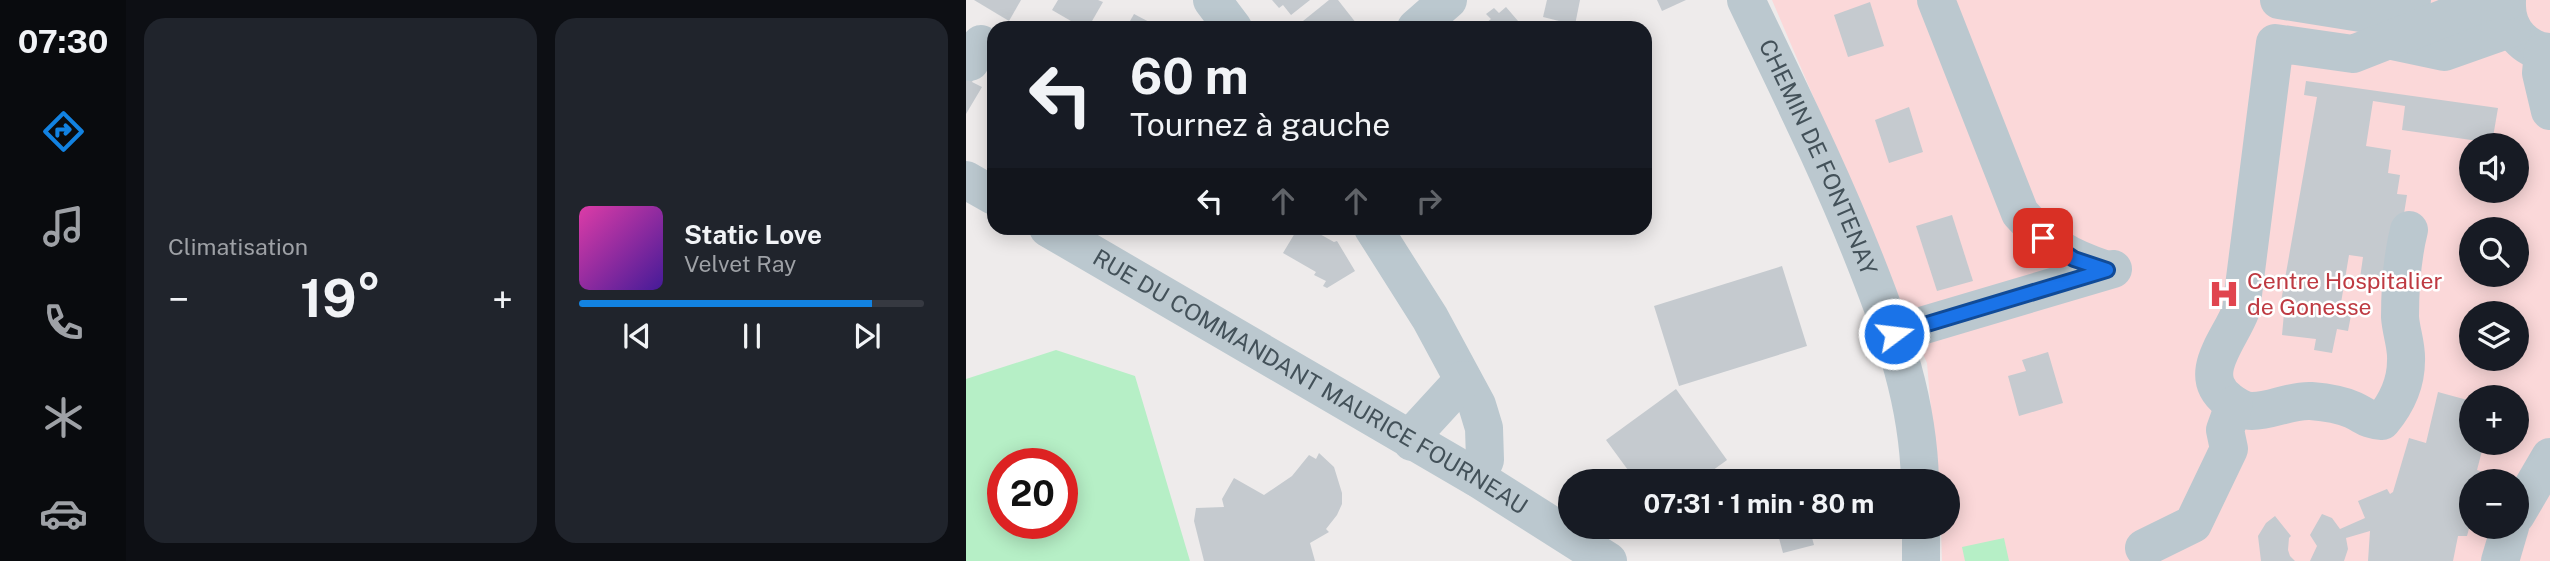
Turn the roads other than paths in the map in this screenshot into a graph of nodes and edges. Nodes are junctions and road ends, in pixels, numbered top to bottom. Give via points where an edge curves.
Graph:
1 (1212, 0) edge
2 (1448, 0) edge
3 (1746, 0) edge
4 (1936, 0) edge
5 (2279, 0) edge
6 (2412, 0) edge
7 (2482, 0) edge
8 (2503, 7) edge
9 (1228, 21) edge
10 (1424, 21) edge
11 (2546, 52) edge
12 (2550, 111) edge
13 (966, 180) edge
14 (987, 192) edge
15 (2409, 230) dead end
16 (1060, 235) edge
17 (1377, 235) edge
18 (1894, 334) junction
19 (1464, 380) junction
20 (2234, 405) junction
21 (1412, 442) junction
22 (2550, 457) edge
23 (1919, 469) edge
24 (1477, 478) junction
25 (2529, 492) edge
26 (1921, 539) edge
27 (2506, 539) edge
28 (2144, 548) dead end
29 (1608, 561) edge
30 (1921, 561) edge
31 (2500, 561) edge

1 - 9 street
2 - 10 street
3 - 18 street, CHEMIN DE FONTENAY via 1846,213
4 - 18 street via 2020,213 2043,238 2074,259 2114,268
5 - 6 street via 2367,14
7 - 8 street
8 - 11 street via 2520,39
8 - 20 street via 2444,52 2392,41 2353,54 2275,43 2241,310 2214,360 2219,393
11 - 12 street via 2541,74
13 - 14 street
15 - 20 street via 2403,252 2400,320 2406,361 2395,405 2382,421 2310,401 2251,411
16 - 21 street, RUE DU COMMANDANT MAURICE FOURNEAU
17 - 19 street
18 - 23 street, CHEMIN DE FONTENAY via 1915,415
19 - 21 street via 1419,428
19 - 24 street via 1484,428 1485,460
20 - 28 street via 2225,430 2229,449 2193,524
21 - 24 street, RUE DU COMMANDANT MAURICE FOURNEAU
22 - 25 street
24 - 29 street, RUE DU COMMANDANT MAURICE FOURNEAU
26 - 30 street
27 - 31 street

